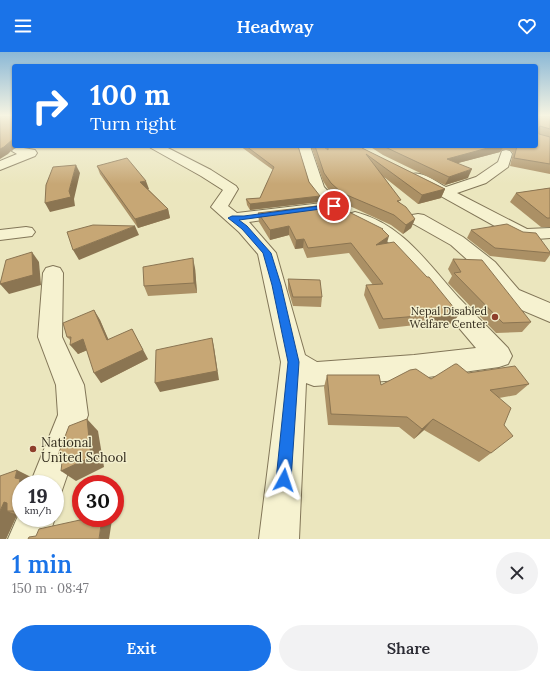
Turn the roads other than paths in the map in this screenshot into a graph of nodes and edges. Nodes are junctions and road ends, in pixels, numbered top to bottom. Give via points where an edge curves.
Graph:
1 (159, 148) edge
2 (305, 148) edge
3 (18, 151) dead end
4 (506, 154) dead end
5 (0, 166) edge
6 (407, 172) edge
7 (444, 192) junction
8 (334, 206) junction
9 (232, 218) junction
10 (418, 219) dead end
11 (26, 232) dead end
12 (550, 233) edge
13 (0, 235) edge
14 (53, 273) dead end
15 (550, 313) edge
16 (294, 362) junction
17 (51, 475) edge
18 (33, 527) edge
19 (28, 539) edge
20 (279, 539) edge

1 - 9 street via 232,189 219,207
2 - 8 street via 320,192
3 - 5 street via 31,153
4 - 7 street via 504,164 481,180
6 - 7 street
7 - 12 street via 524,235
8 - 9 street
8 - 16 street via 384,230 400,243 499,356 414,367 314,374
9 - 16 street via 245,228 267,253
10 - 15 street via 458,241 488,267 511,296
11 - 13 street
14 - 17 street via 50,337 70,385 73,415
16 - 20 street
18 - 19 street

